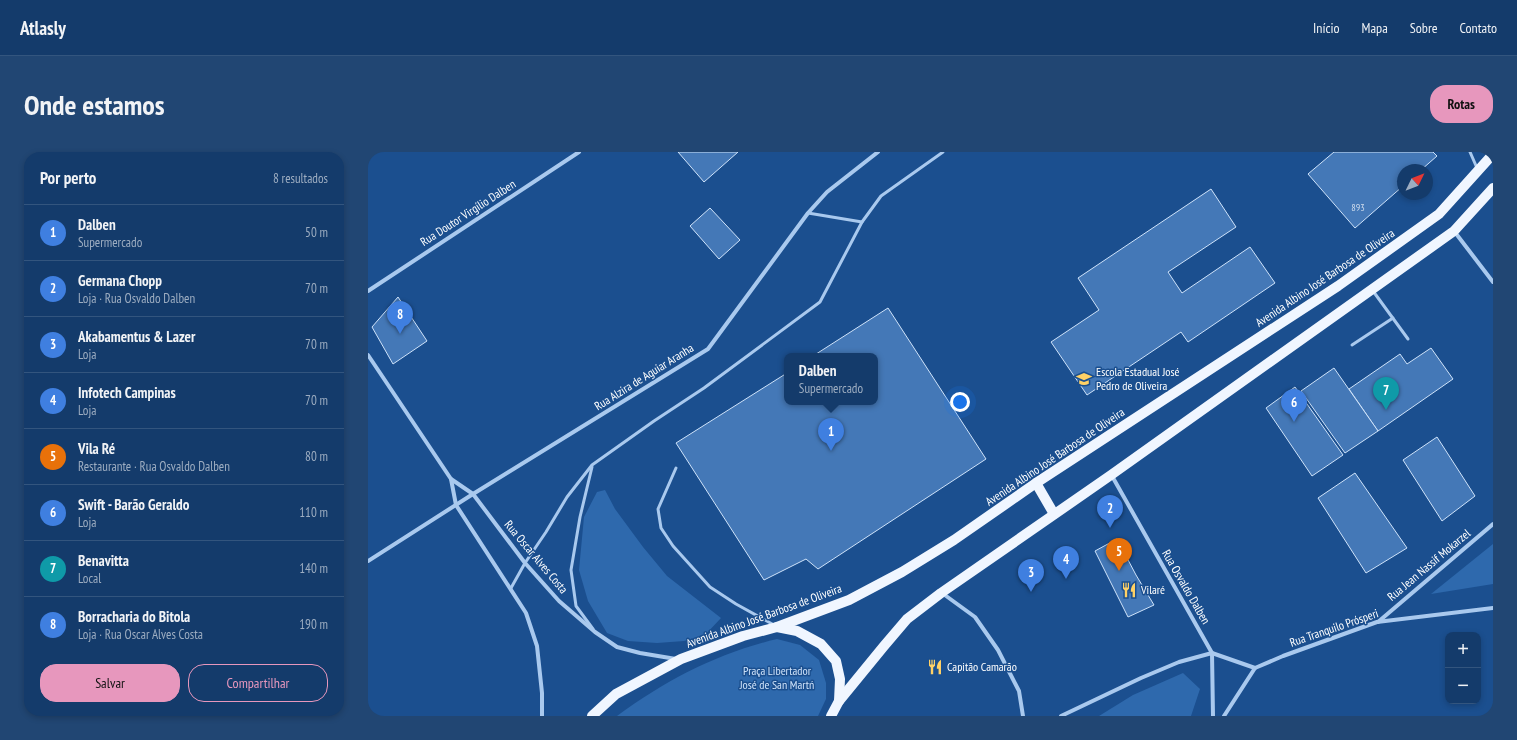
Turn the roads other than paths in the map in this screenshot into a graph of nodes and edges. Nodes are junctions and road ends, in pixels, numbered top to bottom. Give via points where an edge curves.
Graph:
1 (578, 152) edge
2 (878, 152) edge
3 (943, 152) edge
4 (1470, 152) edge
5 (1493, 154) edge
6 (1478, 170) junction
7 (1493, 188) edge
8 (808, 213) junction
9 (862, 222) junction
10 (1454, 231) junction
11 (1493, 282) edge
12 (1371, 290) junction
13 (368, 291) edge
14 (1393, 318) junction
15 (1408, 339) dead end
16 (1352, 345) dead end
17 (368, 355) edge
18 (592, 465) junction
19 (676, 468) dead end
20 (1111, 475) junction
21 (451, 479) junction
22 (1036, 483) junction
23 (473, 494) junction
24 (456, 505) junction
25 (1054, 514) junction
26 (1493, 524) edge
27 (368, 561) edge
28 (525, 563) junction
29 (511, 588) junction
30 (942, 593) junction
31 (1493, 608) edge
32 (1378, 622) junction
33 (777, 627) junction
34 (595, 632) junction
35 (1212, 653) junction
36 (680, 659) junction
37 (1255, 668) junction
38 (839, 702) junction
39 (542, 716) edge
40 (592, 716) edge
41 (831, 716) edge
42 (1023, 716) edge
43 (1061, 716) edge
44 (1213, 716) edge
45 (1224, 716) edge

1 - 13 street, Rua Doutor Virgílio Dalben
2 - 8 street, Rua Alzira de Aguiar Aranha via 827,192
3 - 9 lane via 881,196
4 - 6 lane
5 - 6 main road, Avenida Albino José Barbosa de Oliveira
6 - 22 main road, Avenida Albino José Barbosa de Oliveira via 1439,214 1338,286
7 - 10 main road
8 - 9 lane
8 - 23 street, Rua Alzira de Aguiar Aranha via 708,349
9 - 18 lane via 820,302 704,388
10 - 11 street
10 - 12 main road
12 - 14 lane
12 - 20 main road
14 - 15 lane
14 - 16 lane
17 - 21 street, Rua Oscar Alves Costa
18 - 28 lane via 567,497
18 - 34 lane via 571,570 576,606
19 - 33 lane via 658,509 661,528 710,587
20 - 25 main road
20 - 35 street, Rua Osvaldo Dalben
21 - 23 street, Rua Oscar Alves Costa
21 - 24 street, Rua Oscar Alves Costa
22 - 25 main road
22 - 33 main road, Avenida Albino José Barbosa de Oliveira via 954,540 902,572 849,600
23 - 24 street, Rua Alzira de Aguiar Aranha
23 - 28 street, Rua Oscar Alves Costa
24 - 27 street, Rua Alzira de Aguiar Aranha
24 - 29 street, Rua Oscar Alves Costa
25 - 30 main road
26 - 32 street, Rua Jean Nassif Mokarzel
28 - 29 lane
28 - 34 street, Rua Oscar Alves Costa via 558,601
29 - 39 street, Rua Oscar Alves Costa via 526,613 537,646
30 - 38 main road via 908,619
30 - 42 street via 975,616 998,650 1019,691
31 - 32 street, Rua Tranquilo Prósperi
32 - 37 street, Rua Tranquilo Prósperi
33 - 36 main road, Avenida Albino José Barbosa de Oliveira via 743,636
33 - 38 main road via 797,631 821,644 836,661 840,679
34 - 36 street, Rua Oscar Alves Costa via 617,647
35 - 37 street
35 - 43 street via 1179,662
35 - 44 street, Rua Osvaldo Dalben
36 - 40 main road, Avenida Albino José Barbosa de Oliveira via 616,694
37 - 45 street
38 - 41 main road

